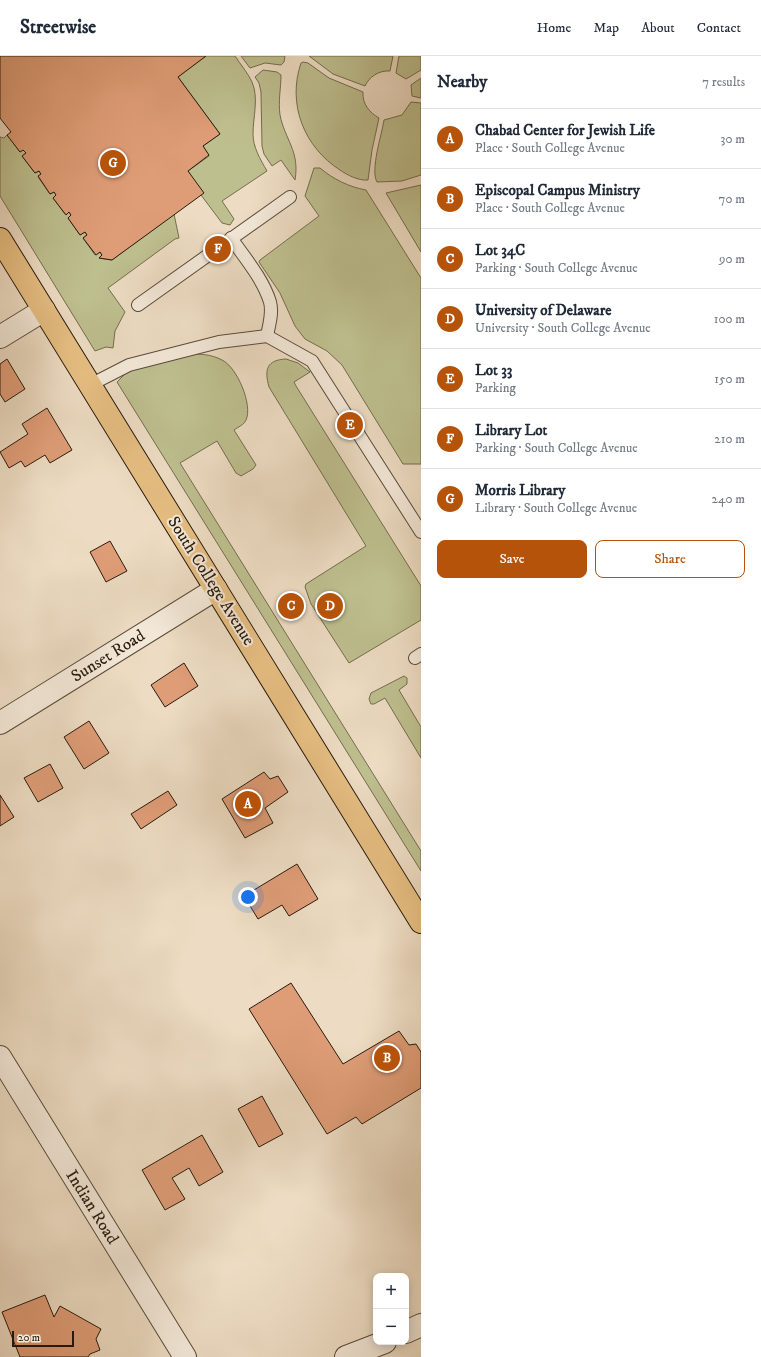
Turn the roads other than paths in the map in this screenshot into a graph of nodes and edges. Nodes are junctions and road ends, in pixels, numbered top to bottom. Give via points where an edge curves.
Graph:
1 (290, 197) dead end
2 (231, 238) junction
3 (0, 240) edge
4 (138, 305) dead end
5 (44, 310) junction
6 (267, 336) junction
7 (0, 337) edge
8 (90, 385) junction
9 (421, 532) edge
10 (216, 589) junction
11 (0, 723) edge
12 (421, 922) edge
13 (0, 1057) edge
14 (421, 1325) edge
15 (409, 1331) edge
16 (377, 1345) edge
17 (185, 1357) edge
18 (346, 1357) edge

1 - 2 lane
2 - 4 lane
2 - 6 lane via 260,281 270,303 271,320
3 - 5 main road, South College Avenue
5 - 7 street
5 - 8 main road, South College Avenue
6 - 8 lane via 218,342 128,365
6 - 9 lane via 312,362
8 - 10 main road, South College Avenue
10 - 11 street, Sunset Road
10 - 12 main road, South College Avenue
13 - 17 street, Indian Road
14 - 15 street
16 - 18 street

